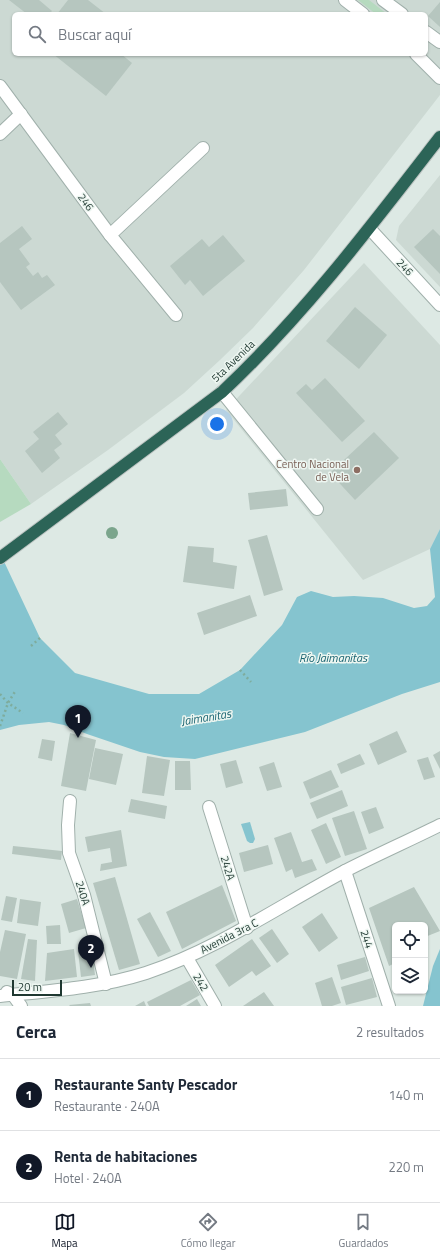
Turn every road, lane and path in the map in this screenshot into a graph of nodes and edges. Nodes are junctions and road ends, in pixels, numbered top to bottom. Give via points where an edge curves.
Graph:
1 (345, 0) edge
2 (384, 0) edge
3 (360, 12) edge
4 (399, 12) edge
5 (428, 33) edge
6 (440, 42) edge
7 (418, 56) edge
8 (440, 78) edge
9 (0, 86) edge
10 (21, 114) junction
11 (0, 134) edge
12 (440, 137) edge
13 (203, 148) dead end
14 (370, 229) junction
15 (110, 235) junction
16 (440, 305) edge
17 (176, 315) dead end
18 (222, 392) junction
19 (317, 509) dead end
20 (0, 558) edge
21 (40, 638) dead end
22 (31, 646) dead end
23 (240, 670) dead end
24 (251, 682) dead end
25 (16, 690) dead end
26 (0, 694) edge
27 (8, 703) junction
28 (23, 713) dead end
29 (0, 726) edge
30 (70, 801) dead end
31 (209, 808) dead end
32 (440, 825) edge
33 (345, 871) junction
34 (246, 928) junction
35 (186, 958) junction
36 (106, 984) junction
37 (0, 989) edge
38 (13, 995) junction
39 (0, 996) edge
40 (21, 1006) edge
41 (215, 1006) edge
42 (389, 1006) edge

1 - 3 street
2 - 4 street
5 - 6 street
7 - 8 street
9 - 10 street, 246
10 - 11 street
10 - 15 street, 246
12 - 14 highway, 5ta Avenida
13 - 15 street
14 - 16 street, 246
14 - 18 highway, 5ta Avenida via 295,316
15 - 17 street, 246
18 - 19 street
18 - 20 highway, 5ta Avenida
21 - 22 path
23 - 24 path
25 - 27 path
26 - 27 path
27 - 28 path
27 - 29 path
30 - 36 street, 240A via 69,852 84,895
31 - 34 street, 242A
32 - 33 street, Avenida 3ra C
33 - 34 street, Avenida 3ra C
33 - 42 street, 244
34 - 35 street, Avenida 3ra C
35 - 36 street, Avenida 3ra C
35 - 41 street, 242
36 - 38 street, Avenida 3ra C
37 - 38 street
38 - 39 street, Avenida 3ra C
38 - 40 street

